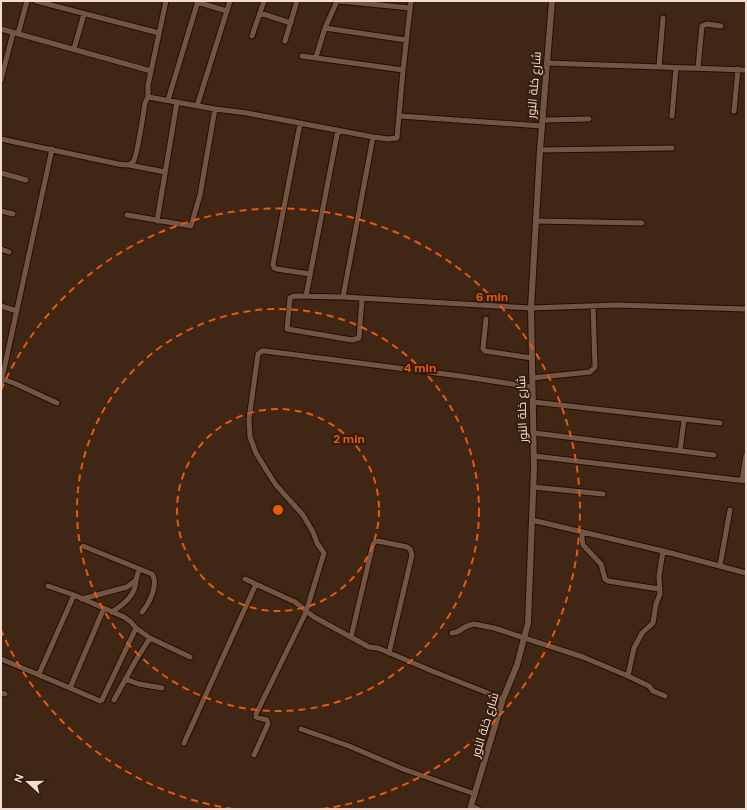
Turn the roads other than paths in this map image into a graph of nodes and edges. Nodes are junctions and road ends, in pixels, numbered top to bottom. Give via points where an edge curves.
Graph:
1 (27, 1) edge
2 (36, 1) edge
3 (166, 1) edge
4 (230, 1) edge
5 (264, 1) edge
6 (297, 1) edge
7 (338, 1) edge
8 (411, 1) edge
9 (552, 1) edge
10 (197, 2) edge
11 (410, 8) junction
12 (227, 11) junction
13 (260, 13) junction
14 (84, 14) junction
15 (663, 18) dead end
16 (291, 23) junction
17 (721, 26) dead end
18 (325, 28) junction
19 (1, 29) edge
20 (16, 33) junction
21 (159, 33) junction
22 (252, 36) dead end
23 (406, 40) junction
24 (285, 41) dead end
25 (74, 49) junction
26 (302, 56) dead end
27 (316, 58) junction
28 (547, 63) junction
29 (659, 67) junction
30 (676, 68) junction
31 (698, 68) junction
32 (738, 69) junction
33 (403, 70) junction
34 (746, 70) edge
35 (151, 72) junction
36 (1, 80) edge
37 (148, 97) junction
38 (168, 100) junction
39 (177, 102) junction
40 (197, 106) junction
41 (215, 109) junction
42 (734, 111) dead end
43 (400, 116) junction
44 (672, 116) dead end
45 (589, 118) dead end
46 (542, 123) junction
47 (300, 124) junction
48 (338, 130) junction
49 (373, 137) junction
50 (1, 139) edge
51 (672, 148) dead end
52 (52, 149) junction
53 (540, 150) junction
54 (129, 165) junction
55 (165, 172) junction
56 (1, 173) edge
57 (26, 180) dead end
58 (1, 211) edge
59 (13, 214) dead end
60 (127, 215) dead end
61 (157, 221) junction
62 (536, 221) junction
63 (642, 223) dead end
64 (1, 249) edge
65 (9, 252) dead end
66 (310, 274) junction
67 (306, 296) junction
68 (343, 298) junction
69 (362, 299) junction
70 (1, 306) edge
71 (592, 306) junction
72 (531, 308) junction
73 (17, 310) junction
74 (746, 310) edge
75 (486, 319) dead end
76 (532, 358) junction
77 (532, 378) junction
78 (2, 381) edge
79 (532, 387) junction
80 (533, 402) junction
81 (57, 403) dead end
82 (684, 420) junction
83 (720, 424) dead end
84 (534, 433) junction
85 (680, 451) junction
86 (714, 455) dead end
87 (746, 455) edge
88 (534, 456) junction
89 (744, 481) edge
90 (533, 487) junction
91 (603, 494) dead end
92 (730, 510) dead end
93 (532, 520) junction
94 (582, 532) junction
95 (83, 546) dead end
96 (663, 551) junction
97 (720, 565) junction
98 (139, 569) junction
99 (746, 573) edge
100 (245, 579) dead end
101 (136, 580) junction
102 (256, 584) junction
103 (48, 586) dead end
104 (659, 589) junction
105 (74, 595) junction
106 (82, 599) junction
107 (104, 608) junction
108 (112, 612) junction
109 (142, 612) dead end
110 (306, 612) junction
111 (136, 628) junction
112 (452, 633) dead end
113 (351, 637) junction
114 (150, 638) junction
115 (524, 638) junction
116 (389, 653) junction
117 (190, 657) dead end
118 (1, 659) edge
119 (39, 674) junction
120 (628, 676) junction
121 (125, 679) junction
122 (70, 688) junction
123 (162, 688) dead end
124 (665, 696) dead end
125 (504, 699) junction
126 (114, 700) dead end
127 (301, 729) dead end
128 (184, 743) dead end
129 (254, 755) dead end
130 (474, 794) junction
131 (470, 808) edge
132 (478, 809) edge

1 - 20 street
2 - 14 street
3 - 21 street
4 - 12 street
5 - 13 street
6 - 16 street
7 - 11 street
7 - 18 street
8 - 11 street
9 - 28 street, شارع خلة النور
10 - 12 street
10 - 38 street
11 - 23 street
12 - 40 street
13 - 16 street
13 - 22 street
14 - 21 street
14 - 25 street
15 - 29 street
16 - 24 street
17 - 31 street via 702,26
18 - 23 street
18 - 27 street
19 - 20 street
20 - 25 street
20 - 36 street
21 - 35 street
23 - 33 street
25 - 35 street
26 - 27 street
27 - 33 street
28 - 29 street
28 - 46 street, شارع خلة النور
29 - 30 street
30 - 31 street
30 - 44 street
31 - 32 street
32 - 34 street
32 - 42 street
33 - 43 street
35 - 37 street
37 - 38 street
37 - 54 street via 133,162
38 - 39 street
39 - 40 street
39 - 55 street
40 - 41 street
41 - 47 street
41 - 61 street via 200,195 191,226
43 - 46 street
43 - 49 street via 397,138
45 - 46 street
46 - 53 street, شارع خلة النور
47 - 48 street
47 - 66 street via 273,264 277,269
48 - 49 street
48 - 66 street
49 - 68 street
50 - 52 street
51 - 53 street
52 - 54 street
52 - 73 street
53 - 62 street, شارع خلة النور
54 - 55 street
55 - 61 street
56 - 57 street
58 - 59 street
60 - 61 street
62 - 63 street
62 - 72 street, شارع خلة النور
64 - 65 street
66 - 67 street
67 - 68 street
67 - 69 street via 290,298 287,328 352,340 359,338
68 - 69 street
69 - 72 street
70 - 73 street
71 - 72 street
71 - 74 street
71 - 77 street via 595,367 593,370
72 - 76 street, شارع خلة النور
73 - 78 street
75 - 76 street via 483,349 485,351
76 - 77 street, شارع خلة النور
77 - 79 street, شارع خلة النور
78 - 81 street via 14,383
79 - 80 street, شارع خلة النور
79 - 110 street via 262,351 258,354 249,419 250,437 267,471 303,515 324,553
80 - 82 street
80 - 84 street, شارع خلة النور
82 - 83 street
82 - 85 street
84 - 85 street
84 - 88 street, شارع خلة النور
85 - 86 street
87 - 89 street
88 - 89 street
88 - 90 street, شارع خلة النور
90 - 91 street
90 - 93 street, شارع خلة النور
92 - 97 street
93 - 94 street
93 - 115 street, شارع خلة النور via 528,623
94 - 96 street
94 - 104 street via 583,545 601,564 605,579
95 - 98 street
96 - 97 street
96 - 104 street via 658,576
97 - 99 street
98 - 101 street
98 - 109 street via 152,574 155,578 153,590
100 - 102 street
101 - 106 street via 127,587
101 - 108 street via 132,595
102 - 110 street via 295,602
102 - 128 street
103 - 105 street
104 - 120 street via 653,623 639,638 634,648
105 - 106 street
105 - 119 street
106 - 107 street
107 - 108 street
107 - 122 street
108 - 111 street via 131,622
110 - 113 street
110 - 129 street via 256,714 256,717 267,720 268,724
111 - 114 street
111 - 122 street via 102,700 95,700
112 - 115 street via 474,624
113 - 116 street via 369,647
113 - 116 street via 373,544 378,541 407,547 412,555
114 - 117 street
114 - 121 street
115 - 120 street via 583,657
115 - 125 street, شارع خلة النور
116 - 125 street
118 - 119 street
119 - 122 street
120 - 124 street
121 - 123 street
121 - 126 street
125 - 130 street, شارع خلة النور
127 - 130 street
130 - 131 street, شارع خلة النور
131 - 132 street

